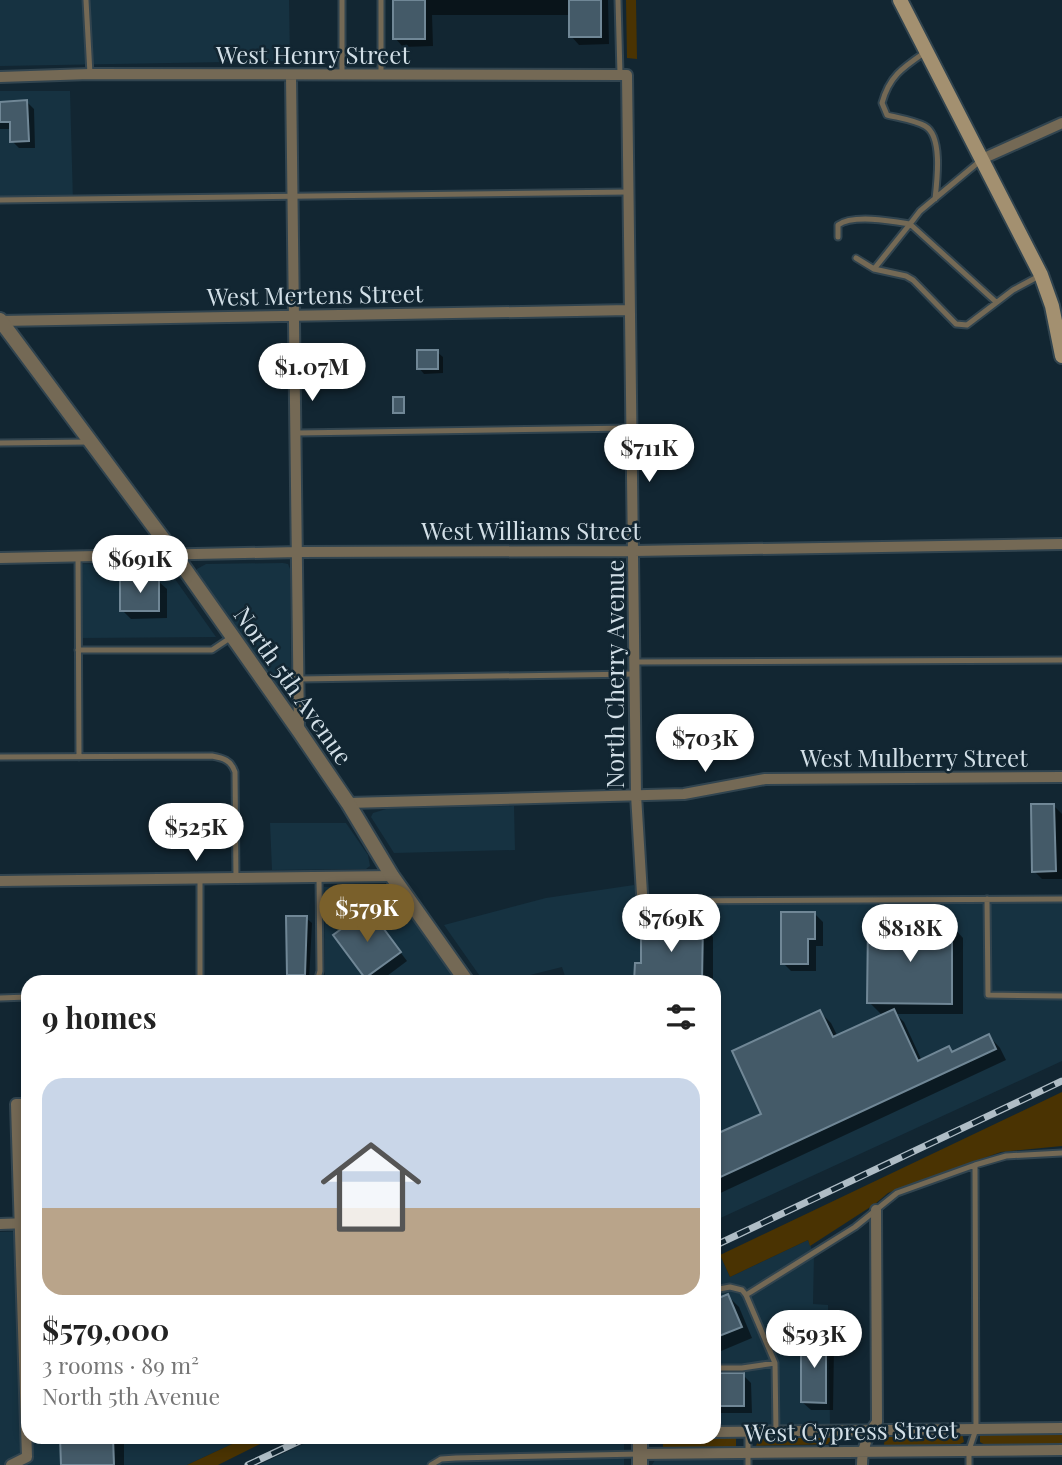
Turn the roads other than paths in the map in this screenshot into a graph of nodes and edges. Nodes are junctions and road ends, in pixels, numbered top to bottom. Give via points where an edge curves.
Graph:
1 (86, 0) edge
2 (342, 0) edge
3 (380, 0) edge
4 (618, 0) edge
5 (900, 0) edge
6 (927, 51) junction
7 (90, 74) junction
8 (291, 75) junction
9 (342, 75) junction
10 (381, 75) junction
11 (623, 75) junction
12 (0, 77) edge
13 (1062, 123) edge
14 (982, 159) junction
15 (628, 192) junction
16 (293, 197) junction
17 (934, 199) junction
18 (0, 200) edge
19 (910, 224) junction
20 (838, 237) dead end
21 (856, 258) dead end
22 (874, 269) junction
23 (1041, 275) junction
24 (996, 303) junction
25 (1057, 306) edge
26 (630, 310) junction
27 (295, 315) junction
28 (0, 321) edge
29 (1062, 356) edge
30 (632, 428) junction
31 (297, 433) junction
32 (91, 442) junction
33 (0, 443) edge
34 (1062, 544) edge
35 (634, 551) junction
36 (299, 552) junction
37 (175, 555) junction
38 (78, 557) junction
39 (0, 558) edge
40 (232, 636) junction
41 (78, 650) junction
42 (1062, 660) edge
43 (635, 668) junction
44 (299, 678) junction
45 (299, 731) junction
46 (0, 757) edge
47 (79, 757) junction
48 (1062, 777) edge
49 (636, 795) junction
50 (348, 803) junction
51 (393, 876) junction
52 (319, 877) junction
53 (236, 878) junction
54 (200, 879) junction
55 (0, 881) edge
56 (642, 894) joint
57 (987, 899) junction
58 (1062, 899) edge
59 (200, 975) edge
60 (319, 975) edge
61 (462, 975) edge
62 (1062, 996) edge
63 (21, 997) edge
64 (0, 998) edge
65 (21, 1104) edge
66 (1062, 1153) edge
67 (975, 1165) junction
68 (21, 1178) edge
69 (876, 1210) junction
70 (21, 1223) edge
71 (0, 1224) edge
72 (721, 1289) edge
73 (746, 1295) junction
74 (775, 1363) junction
75 (721, 1367) edge
76 (1062, 1428) edge
77 (976, 1429) junction
78 (870, 1430) junction
79 (748, 1431) junction
80 (776, 1431) junction
81 (721, 1432) edge
82 (27, 1444) edge
83 (969, 1450) junction
84 (1062, 1450) edge
85 (862, 1451) junction
86 (748, 1452) junction
87 (640, 1459) edge
88 (11, 1465) edge
89 (431, 1465) edge
90 (748, 1465) edge
91 (862, 1465) edge
92 (970, 1465) edge

1 - 7 lane
2 - 9 lane
3 - 10 lane
4 - 11 lane
5 - 6 main road
6 - 14 main road
6 - 17 lane via 901,68 886,88 882,103 887,115 927,126 935,139 938,173
7 - 8 street, West Henry Street
7 - 12 street, West Henry Street
8 - 9 street, West Henry Street
8 - 16 street
9 - 10 street, West Henry Street
10 - 11 street, West Henry Street
11 - 15 street, North Cherry Avenue
13 - 14 street
14 - 17 lane
14 - 23 main road
15 - 16 lane
15 - 26 street, North Cherry Avenue
16 - 18 lane
16 - 27 street
17 - 19 lane
19 - 20 lane via 884,219 845,221 838,225
19 - 22 lane
19 - 24 lane
21 - 22 lane
22 - 24 lane via 913,280 961,326
23 - 24 lane
23 - 25 main road
25 - 29 main road
26 - 27 street, West Mertens Street
26 - 30 street, North Cherry Avenue
27 - 28 street, West Mertens Street
27 - 31 street
28 - 32 street, North 5th Avenue
30 - 31 lane
30 - 35 street, North Cherry Avenue
31 - 36 street
32 - 33 lane
32 - 37 street, North 5th Avenue
34 - 35 street, West Williams Street
35 - 36 street, West Williams Street
35 - 43 street, North Cherry Avenue
36 - 37 street, West Williams Street
36 - 44 street
37 - 38 street, West Williams Street
37 - 40 street, North 5th Avenue
38 - 39 street, West Williams Street
38 - 41 lane
40 - 41 lane via 212,650
40 - 45 street, North 5th Avenue
41 - 47 lane
42 - 43 lane
43 - 44 lane
43 - 49 street, North Cherry Avenue
44 - 45 street
45 - 50 street, North 5th Avenue
46 - 47 lane
47 - 53 lane via 212,756 233,764
48 - 49 street, West Mulberry Street via 765,779 684,794
49 - 50 street, West Mulberry Street
49 - 56 street, North Cherry Avenue
50 - 51 street, North 5th Avenue
51 - 52 street
51 - 61 street, North 5th Avenue
52 - 53 street
52 - 60 lane
53 - 54 street
54 - 55 street
54 - 59 lane
56 - 57 lane via 650,901
57 - 58 lane
57 - 62 lane via 988,995
63 - 64 lane
65 - 68 street via 16,1104
66 - 67 lane via 1006,1157
67 - 69 lane via 897,1193
67 - 77 lane
69 - 73 lane
69 - 78 street via 877,1422
70 - 71 street
72 - 73 lane via 736,1287
73 - 74 lane
74 - 75 lane
74 - 80 lane
76 - 77 street, West Cypress Street
77 - 78 street, West Cypress Street
77 - 83 lane
78 - 80 street, West Cypress Street
78 - 85 street
79 - 80 street, West Cypress Street
79 - 81 street, West Cypress Street
79 - 86 lane
82 - 88 street via 27,1457
83 - 84 street, West Cypress Street
83 - 85 street, West Cypress Street
83 - 92 lane
85 - 86 street, West Cypress Street
85 - 91 street
86 - 87 street, West Cypress Street
86 - 90 lane
87 - 89 lane via 456,1458

